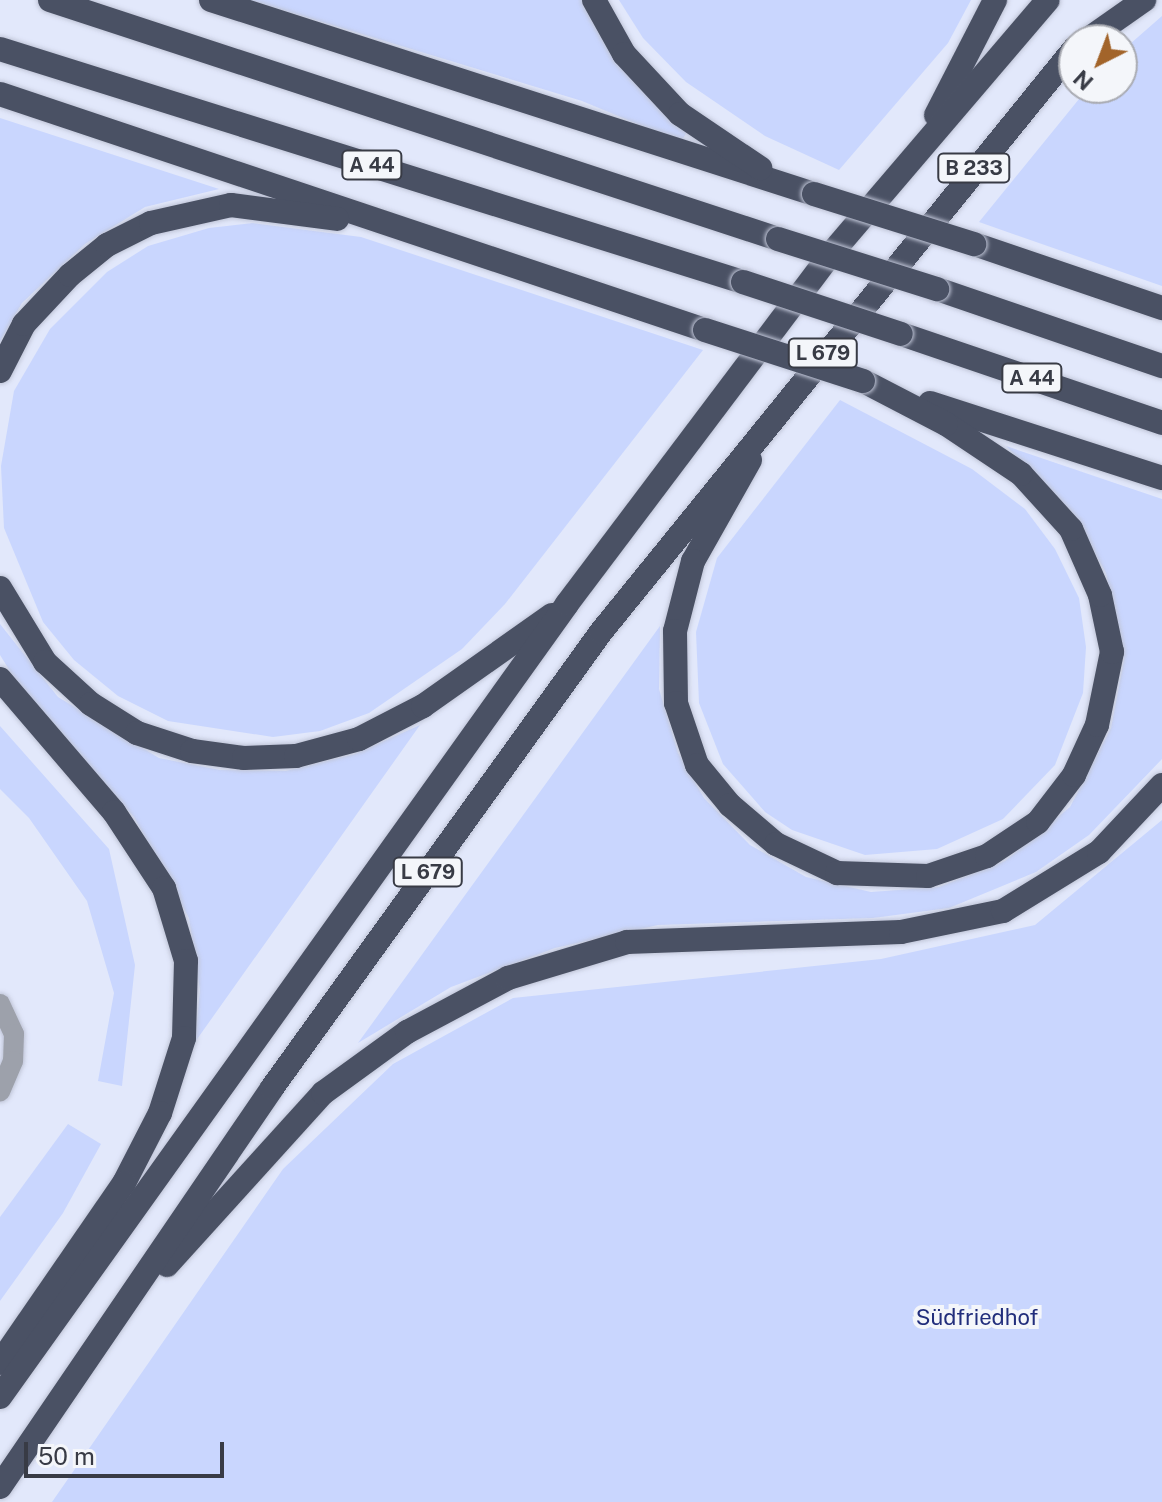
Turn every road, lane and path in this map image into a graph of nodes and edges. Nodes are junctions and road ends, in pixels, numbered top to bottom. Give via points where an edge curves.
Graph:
1 (50, 0) edge
2 (211, 0) edge
3 (594, 0) edge
4 (995, 0) edge
5 (1048, 0) edge
6 (1114, 0) edge
7 (1144, 0) edge
8 (1096, 24) edge
9 (1108, 24) edge
10 (0, 49) edge
11 (1058, 68) edge
12 (0, 94) edge
13 (918, 151) junction
14 (782, 183) junction
15 (438, 239) junction
16 (813, 277) joint
17 (874, 288) joint
18 (1162, 308) edge
19 (1162, 366) edge
20 (0, 371) edge
21 (863, 381) junction
22 (771, 418) junction
23 (1162, 423) edge
24 (1162, 478) edge
25 (0, 588) edge
26 (567, 604) junction
27 (0, 679) edge
28 (1162, 785) edge
29 (0, 1004) edge
30 (0, 1091) edge
31 (101, 1338) junction
32 (0, 1363) edge
33 (0, 1397) edge
34 (0, 1487) edge

1 - 19 highway, A 44, bridge
2 - 14 highway
3 - 14 highway via 624,54 680,114
4 - 13 highway
5 - 13 highway, B 233
6 - 8 highway
7 - 9 highway
10 - 23 highway, A 44, bridge via 743,282
11 - 17 highway, B 233
12 - 15 highway
13 - 16 highway, B 233
14 - 18 highway, bridge
15 - 20 highway via 231,205 151,223 70,275 24,324
15 - 21 highway, bridge
16 - 26 highway, L 679
17 - 22 highway, L 679
21 - 22 highway via 946,424 1021,474 1071,529 1100,595 1112,652 1097,725 1074,775 1038,822 987,856 928,876 837,873 776,844 730,805 697,765 676,703 675,631 693,561
21 - 24 highway
22 - 31 highway, L 679 via 601,632
25 - 26 highway via 45,662 91,704 137,733 192,751 244,758 296,756 359,739 423,706
26 - 33 highway, L 679
27 - 32 highway via 114,812 164,888 186,961 184,1038 160,1113 124,1183
28 - 31 highway via 1099,852 1003,911 901,932 627,942 508,978 407,1032 323,1093
29 - 30 lane via 14,1034 13,1061
31 - 34 highway, L 679

